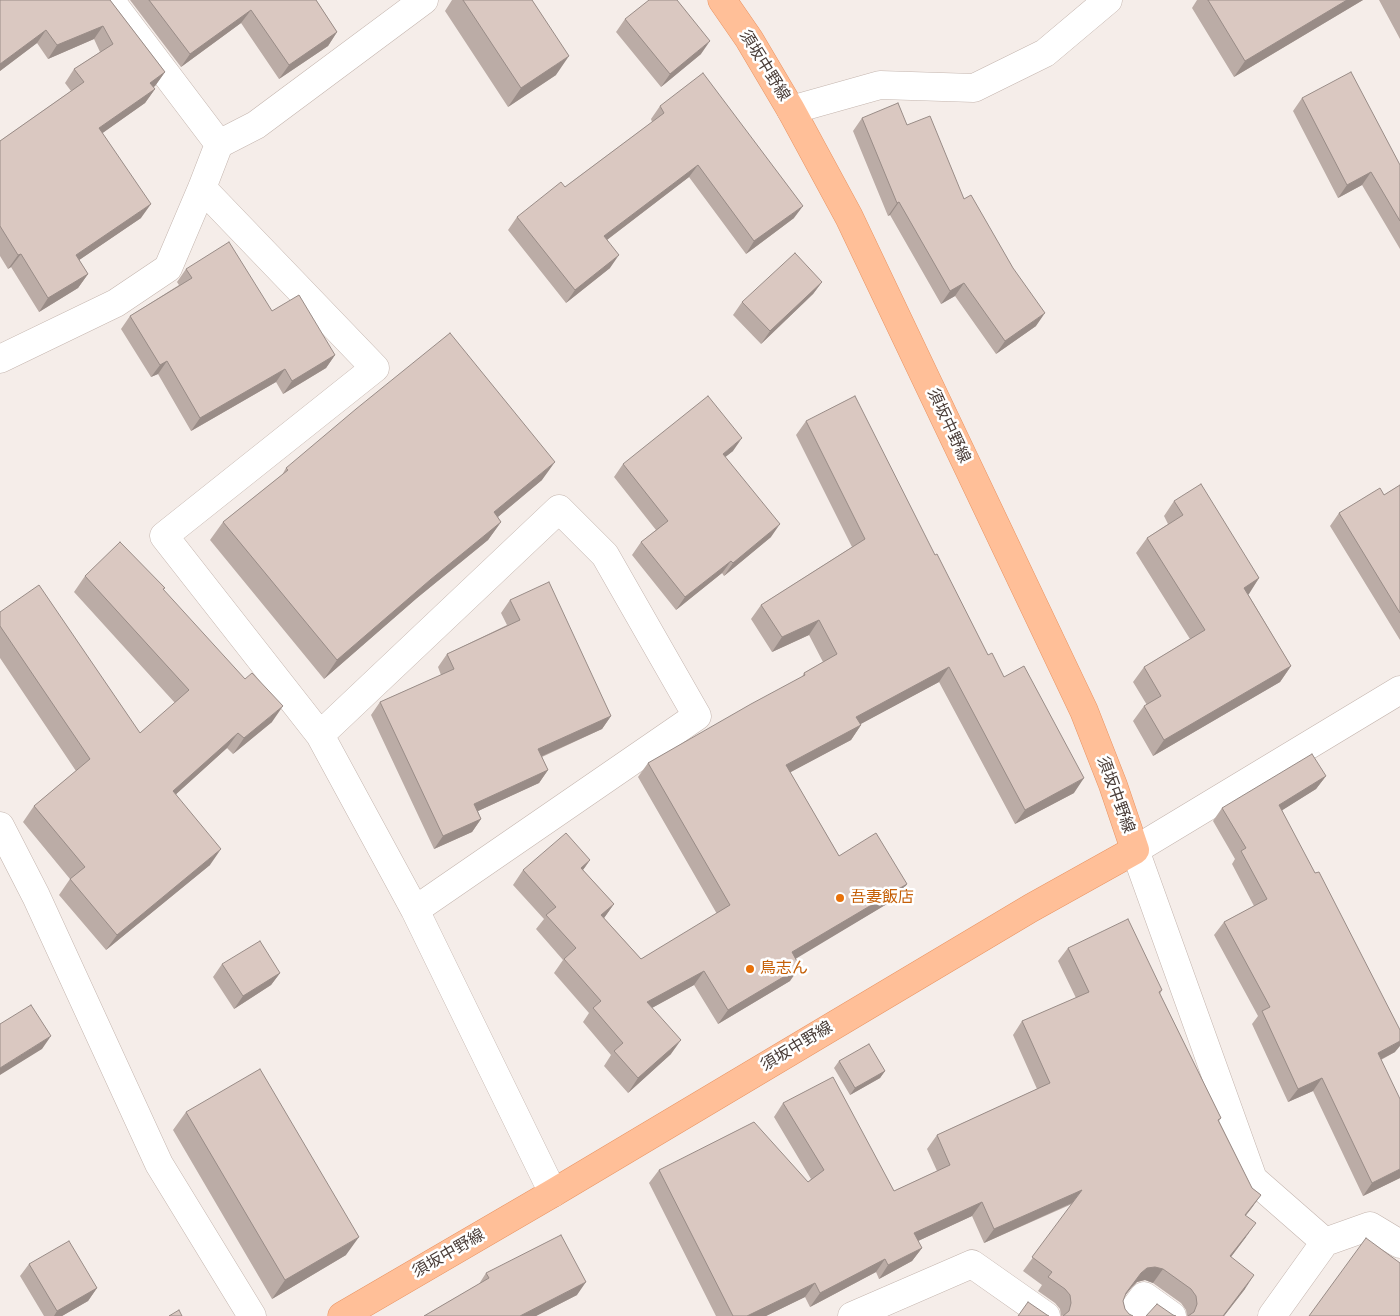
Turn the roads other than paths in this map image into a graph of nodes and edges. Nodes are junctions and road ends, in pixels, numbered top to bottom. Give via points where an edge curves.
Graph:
1 (110, 0) edge
2 (424, 0) edge
3 (722, 0) edge
4 (1108, 0) edge
5 (792, 110) junction
6 (218, 144) junction
7 (202, 188) junction
8 (0, 359) edge
9 (1400, 690) edge
10 (320, 735) junction
11 (0, 826) edge
12 (1135, 850) junction
13 (415, 910) junction
14 (553, 1192) junction
15 (1325, 1242) junction
16 (1400, 1244) edge
17 (252, 1316) edge
18 (342, 1316) edge
19 (852, 1316) edge
20 (1046, 1316) edge
21 (1129, 1316) edge
22 (1172, 1316) edge
23 (1272, 1316) edge

1 - 6 street
2 - 6 street via 256,125
3 - 5 main road, 須坂中野線
4 - 5 street via 1045,53 974,88 880,85
5 - 12 main road, 須坂中野線 via 849,217 1084,711
6 - 7 street
7 - 8 street via 168,268 116,303
7 - 10 street via 375,368 164,536
9 - 12 street
10 - 13 street
10 - 13 street via 558,509 605,555 697,716
11 - 17 street via 36,896 160,1164
12 - 14 main road, 須坂中野線 via 1031,908
12 - 15 street via 1253,1179
13 - 14 street
14 - 18 main road, 須坂中野線
15 - 16 street via 1370,1226
15 - 23 street
19 - 20 street via 972,1264
21 - 22 street via 1144,1296

